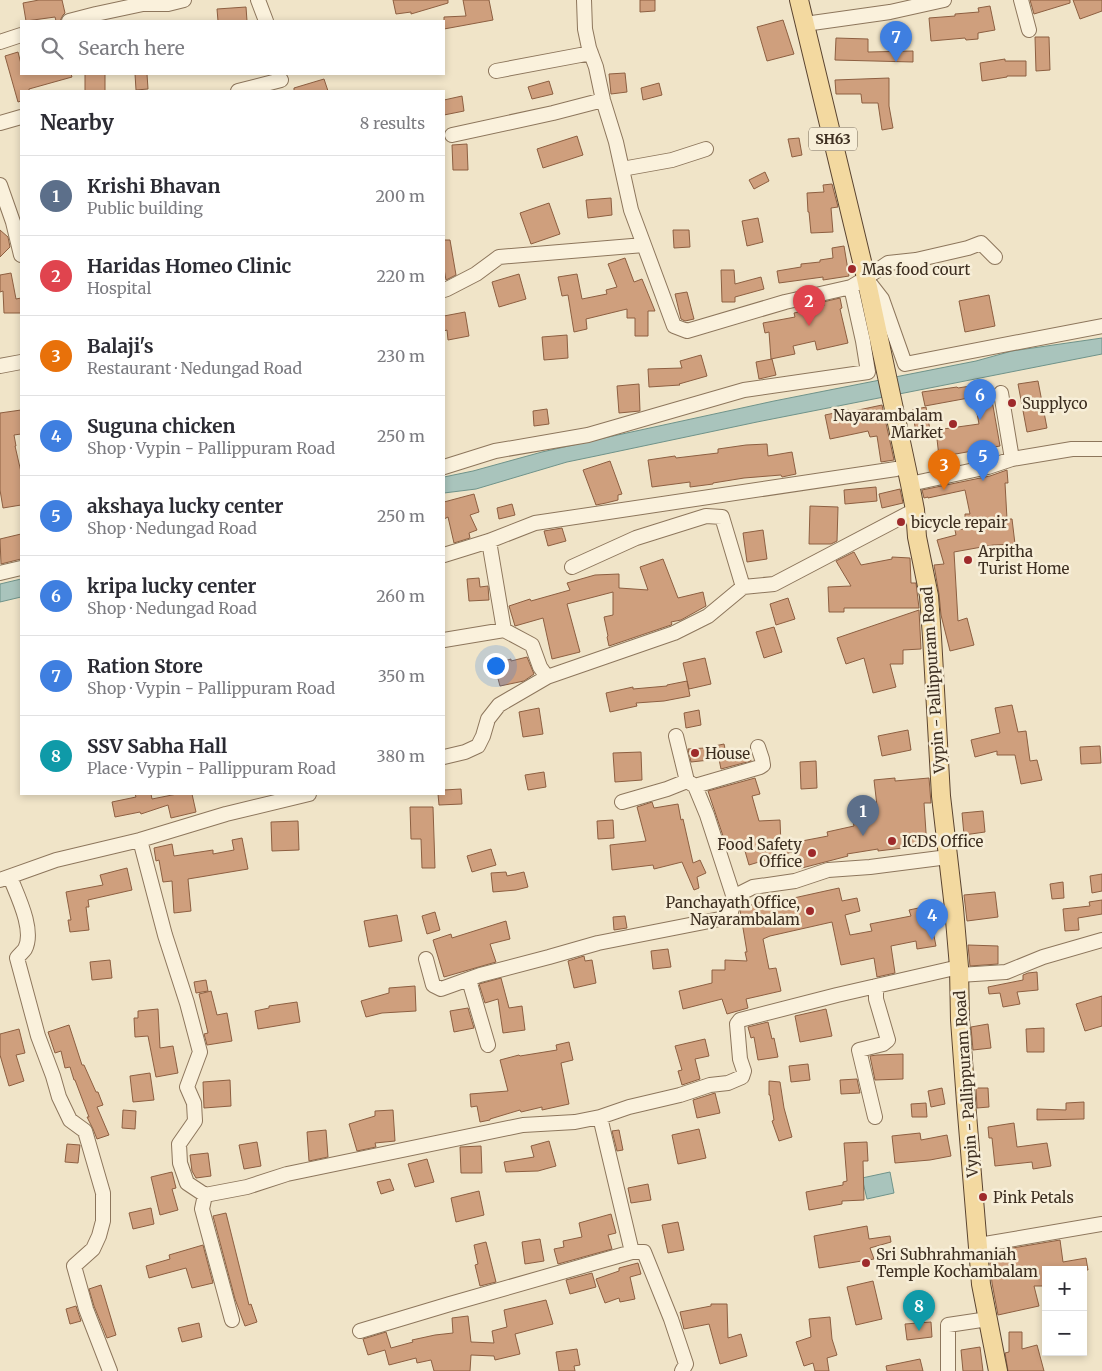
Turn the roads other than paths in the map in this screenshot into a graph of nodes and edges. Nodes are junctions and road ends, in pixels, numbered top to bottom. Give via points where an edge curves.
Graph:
1 (184, 0) edge
2 (258, 0) edge
3 (584, 0) edge
4 (799, 0) edge
5 (944, 0) edge
6 (1021, 0) edge
7 (73, 20) edge
8 (266, 20) edge
9 (805, 24) junction
10 (1029, 30) dead end
11 (20, 35) edge
12 (0, 42) edge
13 (591, 53) junction
14 (496, 71) dead end
15 (281, 82) edge
16 (243, 90) edge
17 (603, 100) junction
18 (20, 118) edge
19 (0, 123) edge
20 (452, 135) dead end
21 (706, 149) dead end
22 (622, 169) junction
23 (0, 185) edge
24 (644, 245) junction
25 (20, 251) edge
26 (995, 257) dead end
27 (866, 278) junction
28 (851, 287) junction
29 (445, 290) edge
30 (1102, 326) edge
31 (20, 362) edge
32 (0, 366) edge
33 (1001, 393) dead end
34 (1102, 448) edge
35 (1012, 459) junction
36 (445, 466) edge
37 (896, 469) dead end
38 (910, 484) junction
39 (915, 510) junction
40 (489, 541) junction
41 (445, 555) edge
42 (572, 567) dead end
43 (20, 568) edge
44 (0, 573) edge
45 (743, 587) junction
46 (504, 630) junction
47 (445, 640) edge
48 (547, 678) junction
49 (676, 736) dead end
50 (758, 746) dead end
51 (445, 757) edge
52 (691, 784) junction
53 (305, 795) edge
54 (622, 802) dead end
55 (140, 840) junction
56 (948, 857) junction
57 (5, 878) edge
58 (734, 898) junction
59 (1102, 940) edge
60 (426, 959) dead end
61 (959, 971) junction
62 (469, 980) junction
63 (876, 986) junction
64 (488, 1045) dead end
65 (600, 1116) junction
66 (875, 1118) dead end
67 (205, 1195) junction
68 (1102, 1224) edge
69 (979, 1245) junction
70 (632, 1252) junction
71 (988, 1319) junction
72 (232, 1320) dead end
73 (360, 1331) dead end
74 (110, 1371) edge
75 (682, 1371) edge
76 (948, 1371) edge
77 (998, 1371) edge

1 - 7 street via 143,4
2 - 8 street
3 - 13 street via 585,29
4 - 9 main road, Vypin - Pallippuram Road / SH63
5 - 9 street via 890,12
6 - 10 street
9 - 27 main road, Vypin - Pallippuram Road / SH63
11 - 12 street
13 - 14 street
13 - 17 street
15 - 16 street
17 - 20 street
17 - 22 street
18 - 19 street
21 - 22 street via 672,160
22 - 24 street via 631,210
23 - 25 street
24 - 28 street via 674,326 687,331 785,302
24 - 29 street via 499,257 476,274
26 - 27 street via 981,243 916,260 888,263
27 - 28 street
27 - 30 street via 882,298 906,364
27 - 38 main road, Vypin - Pallippuram Road / SH63
28 - 36 street via 868,372 744,390 588,435 495,451
31 - 32 street
33 - 35 street
34 - 35 street via 1072,449
35 - 38 street
37 - 40 street via 534,523
38 - 39 main road, Vypin - Pallippuram Road / SH63
39 - 45 street via 774,584
39 - 56 main road, Vypin - Pallippuram Road / SH63 via 933,646 941,796
40 - 41 street
40 - 46 street
42 - 45 street via 636,538 706,516 722,516
43 - 44 street
45 - 48 street via 708,616 674,633
46 - 47 street
46 - 48 street via 532,645
48 - 51 street via 500,705 488,719 478,746
49 - 52 street
50 - 52 street via 763,765 760,767
52 - 54 street
52 - 58 street via 707,815
53 - 55 street
55 - 57 street via 56,860
55 - 67 street via 200,1052 187,1087 194,1103 195,1121 179,1144 180,1163 187,1183
56 - 58 street via 828,870 795,881 753,887
56 - 61 main road, Vypin - Pallippuram Road / SH63
57 - 74 street via 26,919 28,936 25,948 17,958 38,1036 70,1120 85,1131 103,1193 103,1221 99,1236 93,1249 74,1266 86,1309
58 - 62 street via 730,917 598,943
59 - 61 street via 1006,972
60 - 62 street via 433,985 440,989
61 - 63 street
61 - 69 main road, Vypin - Pallippuram Road / SH63 via 966,1110
62 - 64 street
63 - 65 street via 740,1020 737,1024 744,1071 742,1077
63 - 66 street via 876,999 888,1040 859,1050
65 - 67 street via 575,1122 523,1125 287,1174
65 - 70 street
67 - 72 street via 202,1209
68 - 69 street
69 - 71 main road, Vypin - Pallippuram Road / SH63 via 981,1284
70 - 73 street
70 - 75 street via 644,1252 686,1364
71 - 76 street via 948,1325
71 - 77 main road, Vypin - Pallippuram Road / SH63

